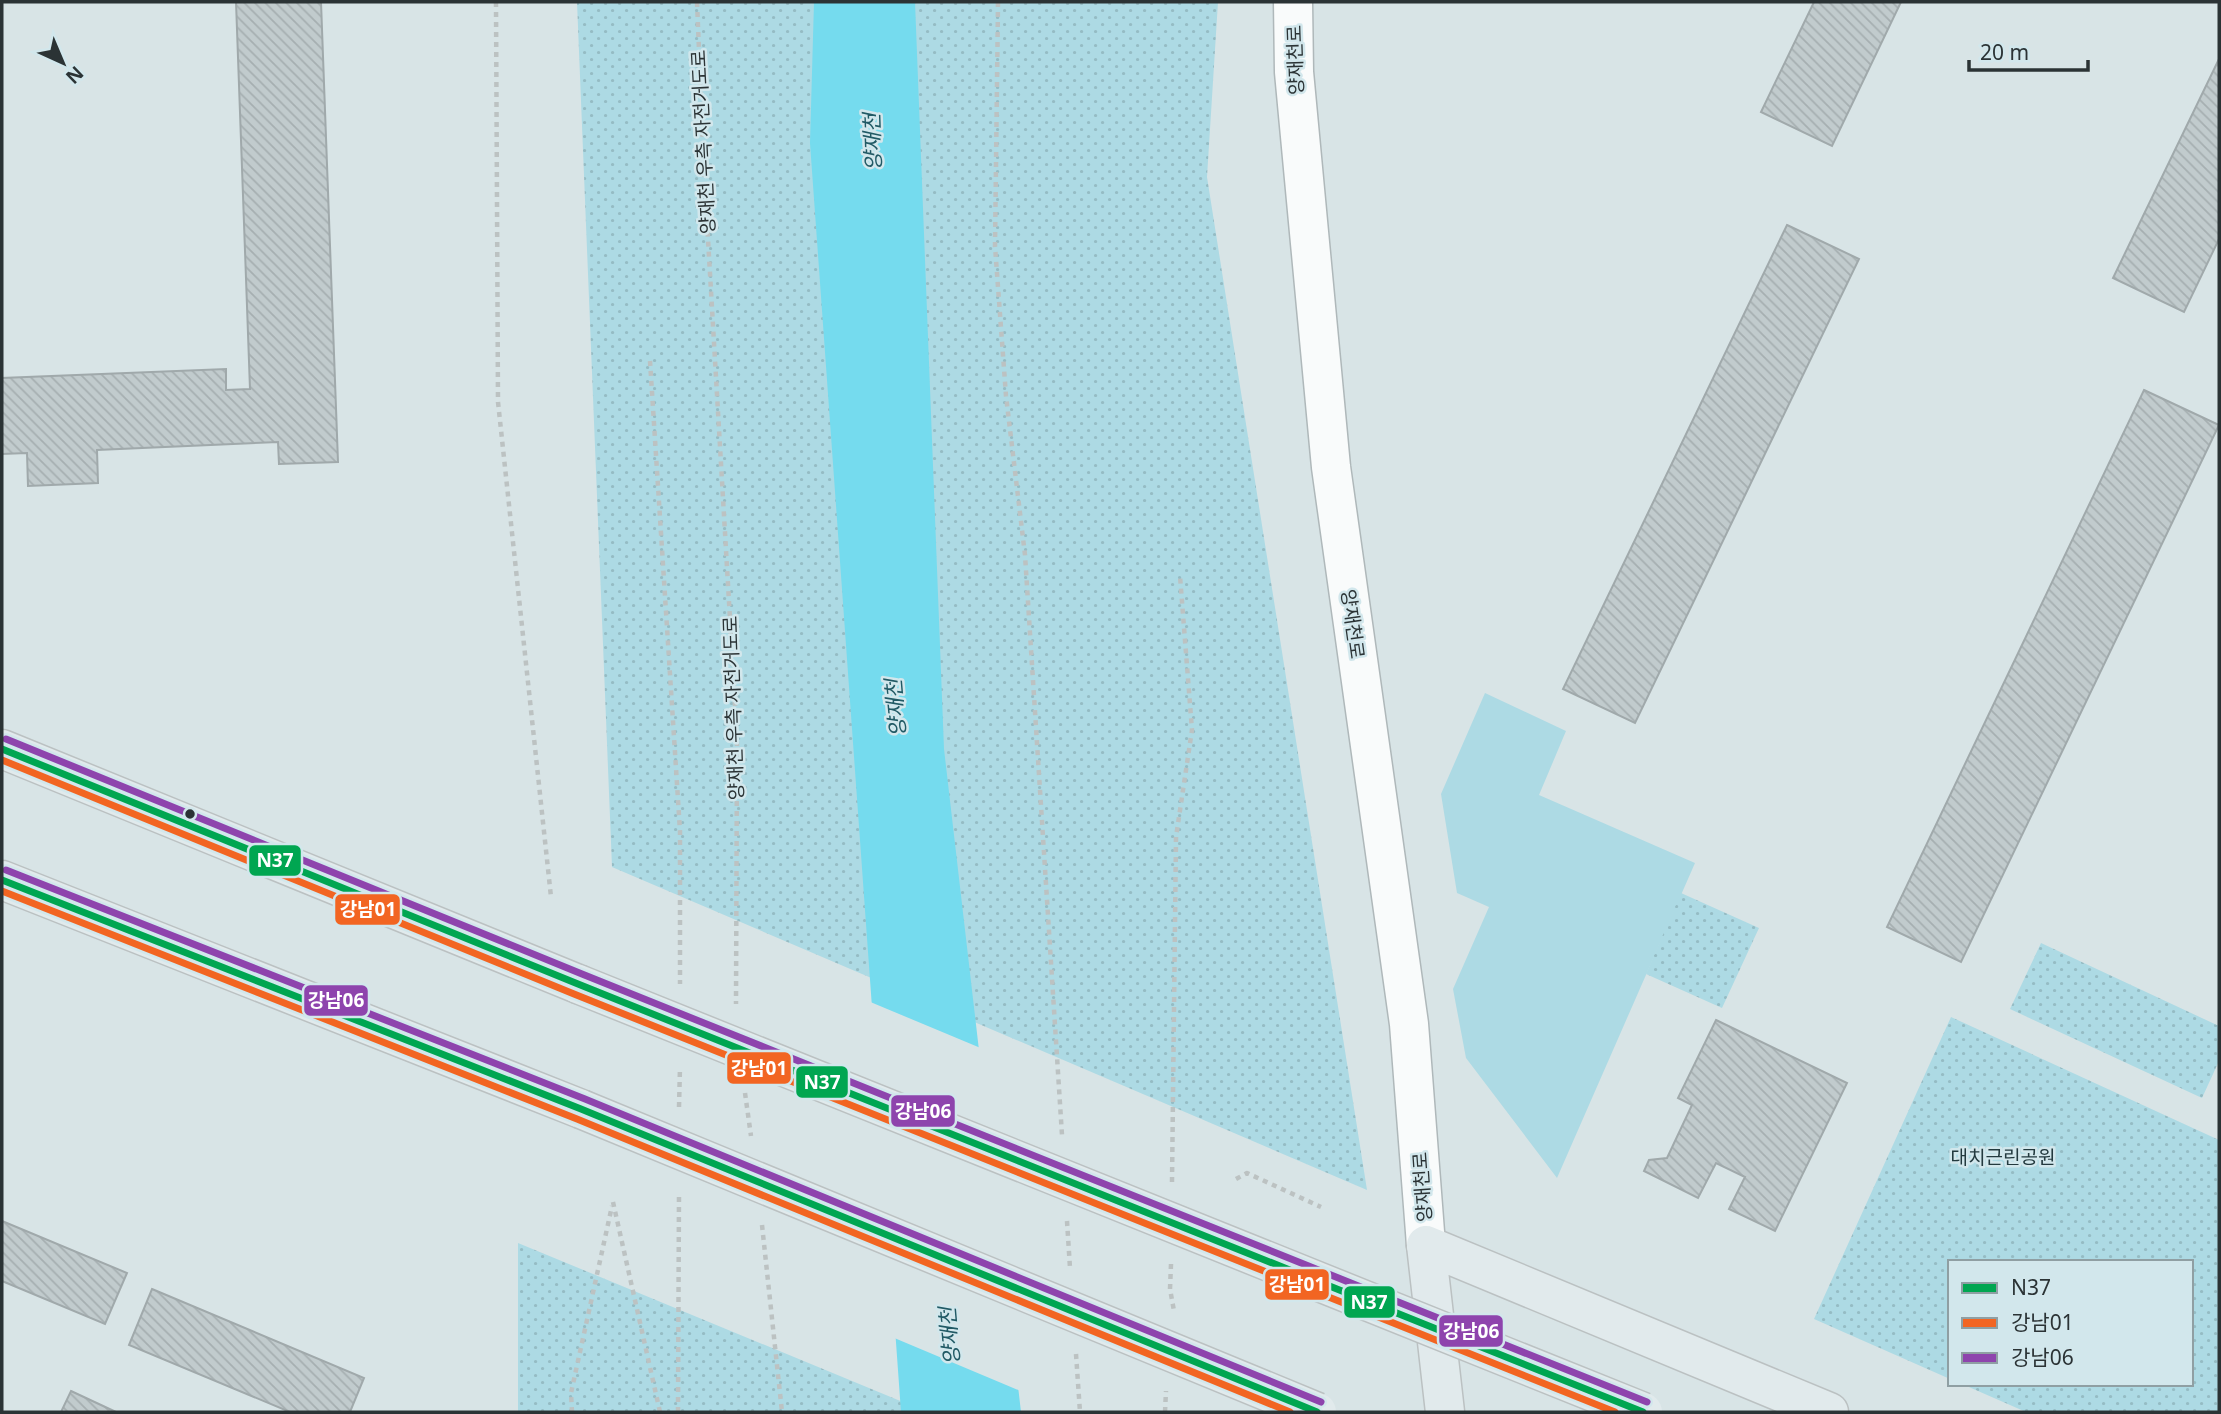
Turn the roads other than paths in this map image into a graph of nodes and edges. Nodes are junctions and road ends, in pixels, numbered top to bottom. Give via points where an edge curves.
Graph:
1 (1293, 2) edge
2 (2, 748) edge
3 (2, 880) edge
4 (1426, 1245) junction
5 (1317, 1412) edge
6 (1445, 1412) edge
7 (1643, 1412) edge
8 (1829, 1412) edge

1 - 4 street, 양재천로 via 1294,72 1331,467 1409,1024
2 - 7 main road, bridge
3 - 5 main road, bridge via 581,1109
4 - 6 main road
4 - 8 main road

